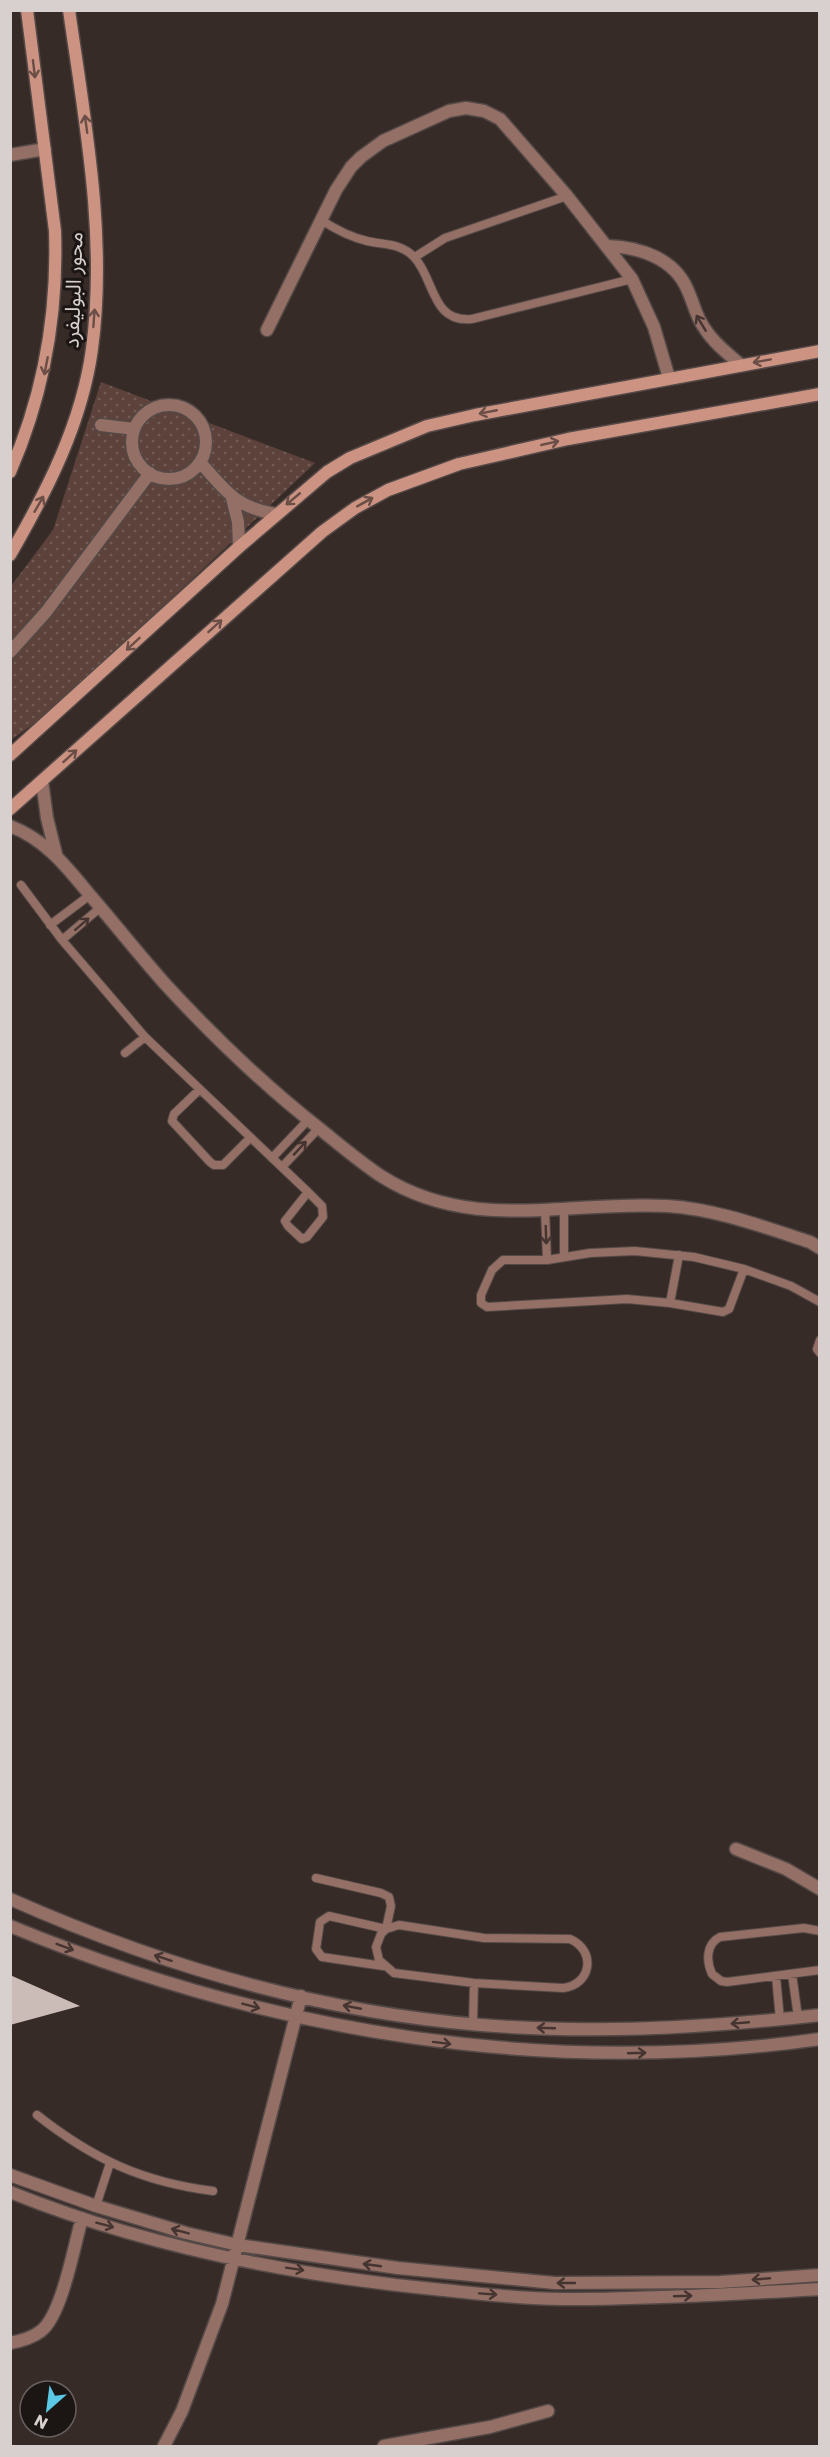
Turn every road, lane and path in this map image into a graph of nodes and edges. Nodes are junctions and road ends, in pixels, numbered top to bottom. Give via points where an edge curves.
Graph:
1 (27, 10) edge
2 (69, 10) edge
3 (45, 149) junction
4 (10, 155) edge
5 (567, 196) junction
6 (321, 220) junction
7 (608, 246) junction
8 (415, 257) junction
9 (632, 279) junction
10 (267, 330) dead end
11 (819, 351) edge
12 (741, 365) junction
13 (669, 378) junction
14 (819, 394) edge
15 (101, 425) dead end
16 (134, 429) junction
17 (200, 462) junction
18 (10, 472) edge
19 (150, 473) junction
20 (232, 498) junction
21 (275, 514) junction
22 (239, 547) junction
23 (10, 555) edge
24 (10, 652) edge
25 (10, 755) edge
26 (42, 781) junction
27 (10, 809) edge
28 (10, 826) edge
29 (56, 854) junction
30 (21, 885) dead end
31 (90, 894) junction
32 (101, 907) junction
33 (50, 925) junction
34 (62, 940) junction
35 (145, 1037) junction
36 (125, 1053) dead end
37 (199, 1090) junction
38 (308, 1120) junction
39 (319, 1128) junction
40 (250, 1138) junction
41 (272, 1158) junction
42 (282, 1167) junction
43 (308, 1192) junction
44 (545, 1209) junction
45 (564, 1209) junction
46 (819, 1248) edge
47 (679, 1255) junction
48 (564, 1257) junction
49 (547, 1260) junction
50 (744, 1269) junction
51 (670, 1302) junction
52 (819, 1302) edge
53 (819, 1340) edge
54 (819, 1353) edge
55 (736, 1849) dead end
56 (316, 1878) dead end
57 (819, 1888) edge
58 (10, 1899) edge
59 (10, 1926) edge
60 (386, 1929) junction
61 (819, 1931) edge
62 (383, 1966) junction
63 (819, 1970) edge
64 (792, 1974) junction
65 (776, 1976) junction
66 (474, 1983) junction
67 (301, 1996) junction
68 (819, 2015) edge
69 (297, 2017) junction
70 (798, 2018) junction
71 (780, 2020) junction
72 (473, 2024) junction
73 (819, 2039) edge
74 (37, 2115) dead end
75 (110, 2163) junction
76 (10, 2175) edge
77 (23, 2180) junction
78 (213, 2191) dead end
79 (14, 2193) edge
80 (96, 2206) junction
81 (82, 2218) junction
82 (238, 2245) junction
83 (234, 2260) junction
84 (819, 2275) edge
85 (819, 2289) edge
86 (10, 2343) edge
87 (548, 2411) dead end
88 (165, 2446) edge
89 (384, 2446) edge

1 -> 3 street, محور البوليفرد
23 -> 2 street, محور البوليفرد via 45,494 69,435 92,349 96,280 94,204
3 - 4 street
3 -> 18 street, محور البوليفرد via 55,231 55,303 38,397
5 - 6 street via 500,120 484,111 466,108 449,111 372,148 343,178
5 - 7 street
5 - 8 lane via 445,238
6 - 8 lane via 351,236 395,245
6 - 10 street
7 - 9 street
12 -> 7 street via 705,330 685,283 671,266 637,250
8 - 9 lane via 439,305 450,316 465,320
9 - 13 street via 654,327
11 -> 12 street
12 - 13 street
13 -> 21 street via 427,426 350,458
26 -> 14 street via 322,532 388,490 459,464 557,441
15 - 16 street
16 - 17 street via 156,407 175,405 186,409 203,427 205,452
16 - 19 street via 134,454
17 - 19 street via 182,476 171,478
17 - 20 street
19 - 24 street via 46,612
20 - 21 street
20 - 22 street
21 - 22 street
22 -> 25 street
26 - 27 street
26 - 29 street via 46,818
28 - 29 street
29 - 31 street
30 - 33 lane
31 - 32 street
31 - 33 lane
34 -> 32 lane
32 - 38 street via 207,1029
33 - 34 lane
34 - 35 lane
35 - 36 lane
35 - 37 lane
37 - 40 lane
37 - 40 lane via 174,1114 172,1121 210,1162 223,1165
38 - 39 street
38 - 41 lane
42 -> 39 lane
39 - 44 street via 381,1176 410,1192 458,1208 508,1212
40 - 41 lane
41 - 42 lane
42 - 43 lane
43 - 43 lane via 322,1206 323,1217 302,1239 285,1221
44 - 45 street
44 -> 49 lane
45 - 46 street via 668,1206 741,1219
45 - 48 lane
47 - 48 lane via 635,1251
47 - 50 lane
47 - 51 lane
48 - 49 lane
49 - 51 lane via 499,1262 481,1295 481,1303 487,1307 627,1299
50 - 51 lane via 726,1311
50 - 52 lane via 791,1286
53 - 54 lane
55 - 57 street via 786,1869
56 - 60 lane via 385,1894 391,1906
67 -> 58 street via 233,1980 116,1943
59 -> 69 street via 124,1968
60 - 62 lane via 376,1947
60 - 62 lane via 329,1916 321,1922 316,1944 322,1957
60 - 66 lane via 399,1925 484,1938 563,1938 577,1942 588,1960 582,1980 570,1987
61 - 65 lane via 804,1928 720,1937 710,1946 710,1970 721,1981
62 - 66 lane via 394,1973
63 - 64 lane
64 - 65 lane
64 - 70 lane
65 - 71 lane
66 - 72 lane
67 - 69 street
72 -> 67 street via 379,2012
68 - 70 street
69 -> 73 street via 426,2041 568,2053 711,2051
69 - 82 street
70 - 71 street
71 -> 72 street via 620,2029
74 - 75 lane via 68,2140
75 - 78 lane via 160,2182
75 - 80 lane
76 - 77 street
77 - 79 street
77 - 80 street
79 - 81 street
82 -> 80 street
81 -> 83 street
81 - 86 street via 54,2317 42,2331
82 - 83 street
84 -> 82 street via 720,2282 555,2283 398,2268
83 -> 85 street via 397,2285 559,2299
83 - 88 street via 222,2304
87 - 89 street via 490,2427

